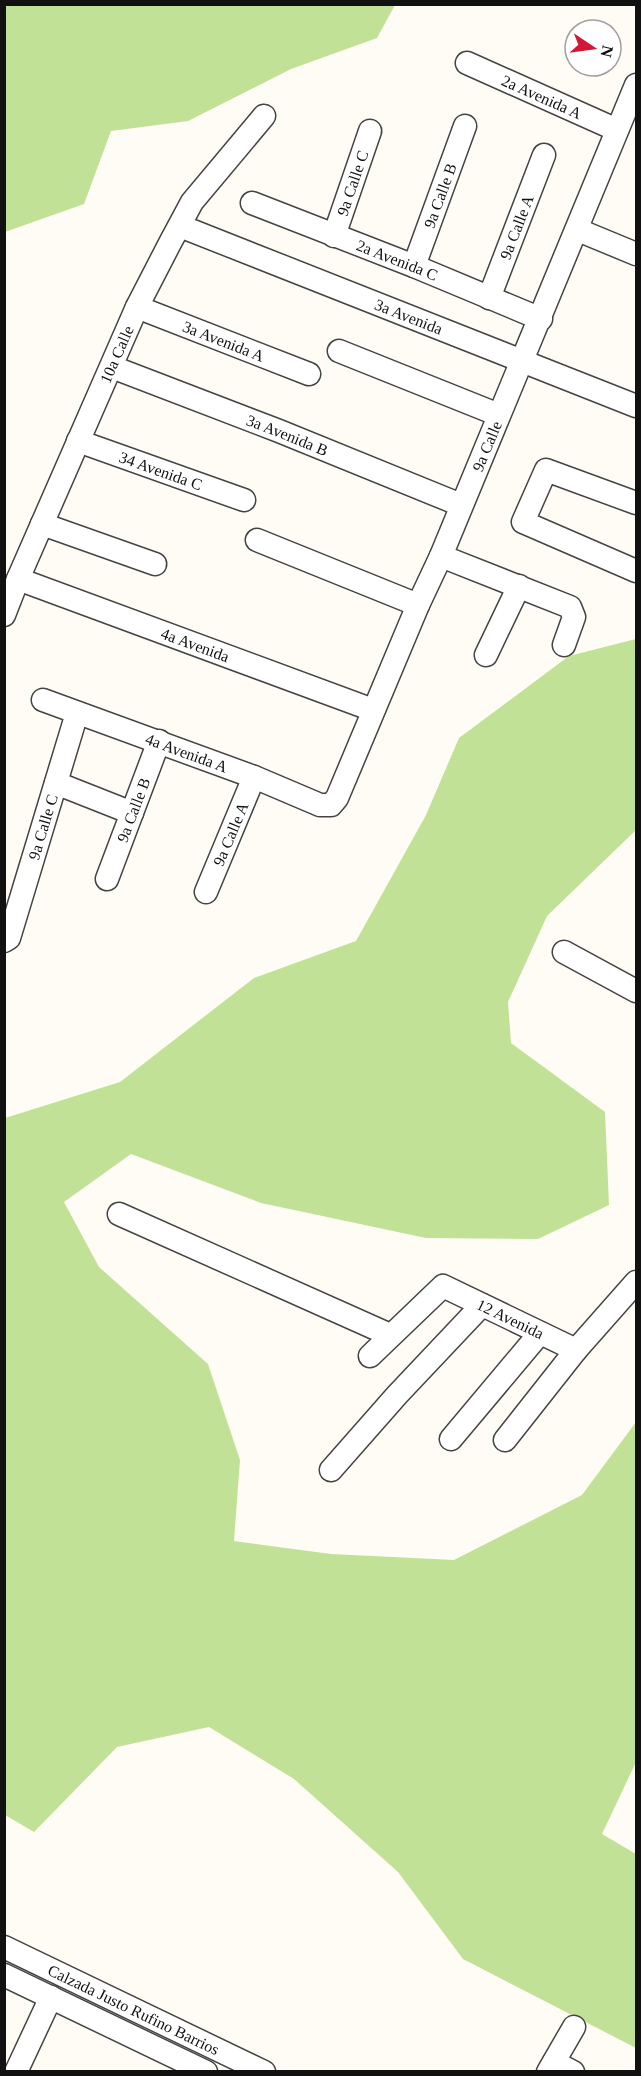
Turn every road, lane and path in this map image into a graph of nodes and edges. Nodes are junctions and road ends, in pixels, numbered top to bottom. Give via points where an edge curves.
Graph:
1 (467, 63) dead end
2 (636, 86) edge
3 (264, 116) dead end
4 (465, 126) dead end
5 (617, 130) junction
6 (370, 132) dead end
7 (544, 155) dead end
8 (252, 203) dead end
9 (180, 226) junction
10 (578, 230) junction
11 (334, 236) junction
12 (636, 254) edge
13 (414, 266) junction
14 (489, 298) junction
15 (137, 307) junction
16 (541, 319) junction
17 (339, 351) dead end
18 (522, 360) junction
19 (112, 367) junction
20 (309, 375) dead end
21 (636, 406) edge
22 (499, 415) junction
23 (78, 441) junction
24 (244, 500) dead end
25 (636, 503) edge
26 (461, 505) junction
27 (42, 524) junction
28 (257, 540) dead end
29 (441, 556) junction
30 (155, 564) dead end
31 (636, 571) edge
32 (18, 579) junction
33 (519, 586) junction
34 (418, 605) junction
35 (6, 608) edge
36 (564, 645) dead end
37 (486, 655) dead end
38 (43, 700) dead end
39 (373, 710) junction
40 (77, 713) junction
41 (159, 741) junction
42 (254, 777) junction
43 (56, 783) junction
44 (331, 805) joint
45 (132, 813) junction
46 (107, 879) dead end
47 (206, 892) dead end
48 (4, 941) edge
49 (564, 952) dead end
50 (636, 991) edge
51 (119, 1214) dead end
52 (636, 1282) edge
53 (482, 1305) junction
54 (540, 1333) junction
55 (390, 1335) junction
56 (576, 1350) junction
57 (370, 1356) dead end
58 (451, 1439) dead end
59 (505, 1440) dead end
60 (332, 1470) dead end
61 (4, 1947) edge
62 (4, 1975) edge
63 (51, 1997) junction
64 (574, 2027) dead end
65 (559, 2068) edge
66 (193, 2069) edge
67 (16, 2072) edge
68 (264, 2072) edge

1 - 5 street, 2a Avenida A
2 - 5 street, 9a Calle
3 - 9 street, 10a Calle via 192,202
4 - 13 street, 9a Calle B
5 - 10 street, 9a Calle
6 - 11 street, 9a Calle C
7 - 14 street, 9a Calle A
8 - 11 street, 2a Avenida C
9 - 15 street, 10a Calle
9 - 18 street, 3a Avenida
10 - 12 street
10 - 16 street, 9a Calle
11 - 13 street, 2a Avenida C
13 - 14 street, 2a Avenida C
14 - 16 street, 2a Avenida C
15 - 19 street, 10a Calle
15 - 20 street, 3a Avenida A
16 - 18 street, 9a Calle
17 - 22 street
18 - 21 street, 3a Avenida
18 - 22 street, 9a Calle
19 - 23 street, 10a Calle
19 - 26 street, 3a Avenida B
22 - 26 street, 9a Calle
23 - 24 street, 34 Avenida C
23 - 27 street, 10a Calle
25 - 31 street via 546,470 523,522
26 - 29 street, 9a Calle
27 - 30 street
27 - 32 street, 10a Calle
28 - 34 street
29 - 33 street
29 - 34 street, 9a Calle
32 - 35 street, 10a Calle
32 - 39 street, 4a Avenida
33 - 36 street via 570,607 574,617
33 - 37 street
34 - 39 street, 9a Calle
38 - 40 street, 4a Avenida A
39 - 44 street, 9a Calle
40 - 41 street, 4a Avenida A
40 - 43 street, 9a Calle C
41 - 42 street, 4a Avenida A
41 - 45 street, 9a Calle B
42 - 44 street, 4a Avenida A via 320,805
42 - 47 street, 9a Calle A
43 - 45 street
43 - 48 street, 9a Calle C via 9,938
45 - 46 street, 9a Calle B
49 - 50 street
51 - 55 street
52 - 56 street
53 - 54 street, 12 Avenida
53 - 55 street, 12 Avenida via 443,1286
53 - 60 street
54 - 56 street, 12 Avenida
54 - 58 street
55 - 57 street
56 - 59 street
61 - 68 street, Calzada Justo Rufino Barrios
62 - 63 street, Calzada Justo Rufino Barrios
63 - 66 street, Calzada Justo Rufino Barrios
63 - 67 street
64 - 65 street

